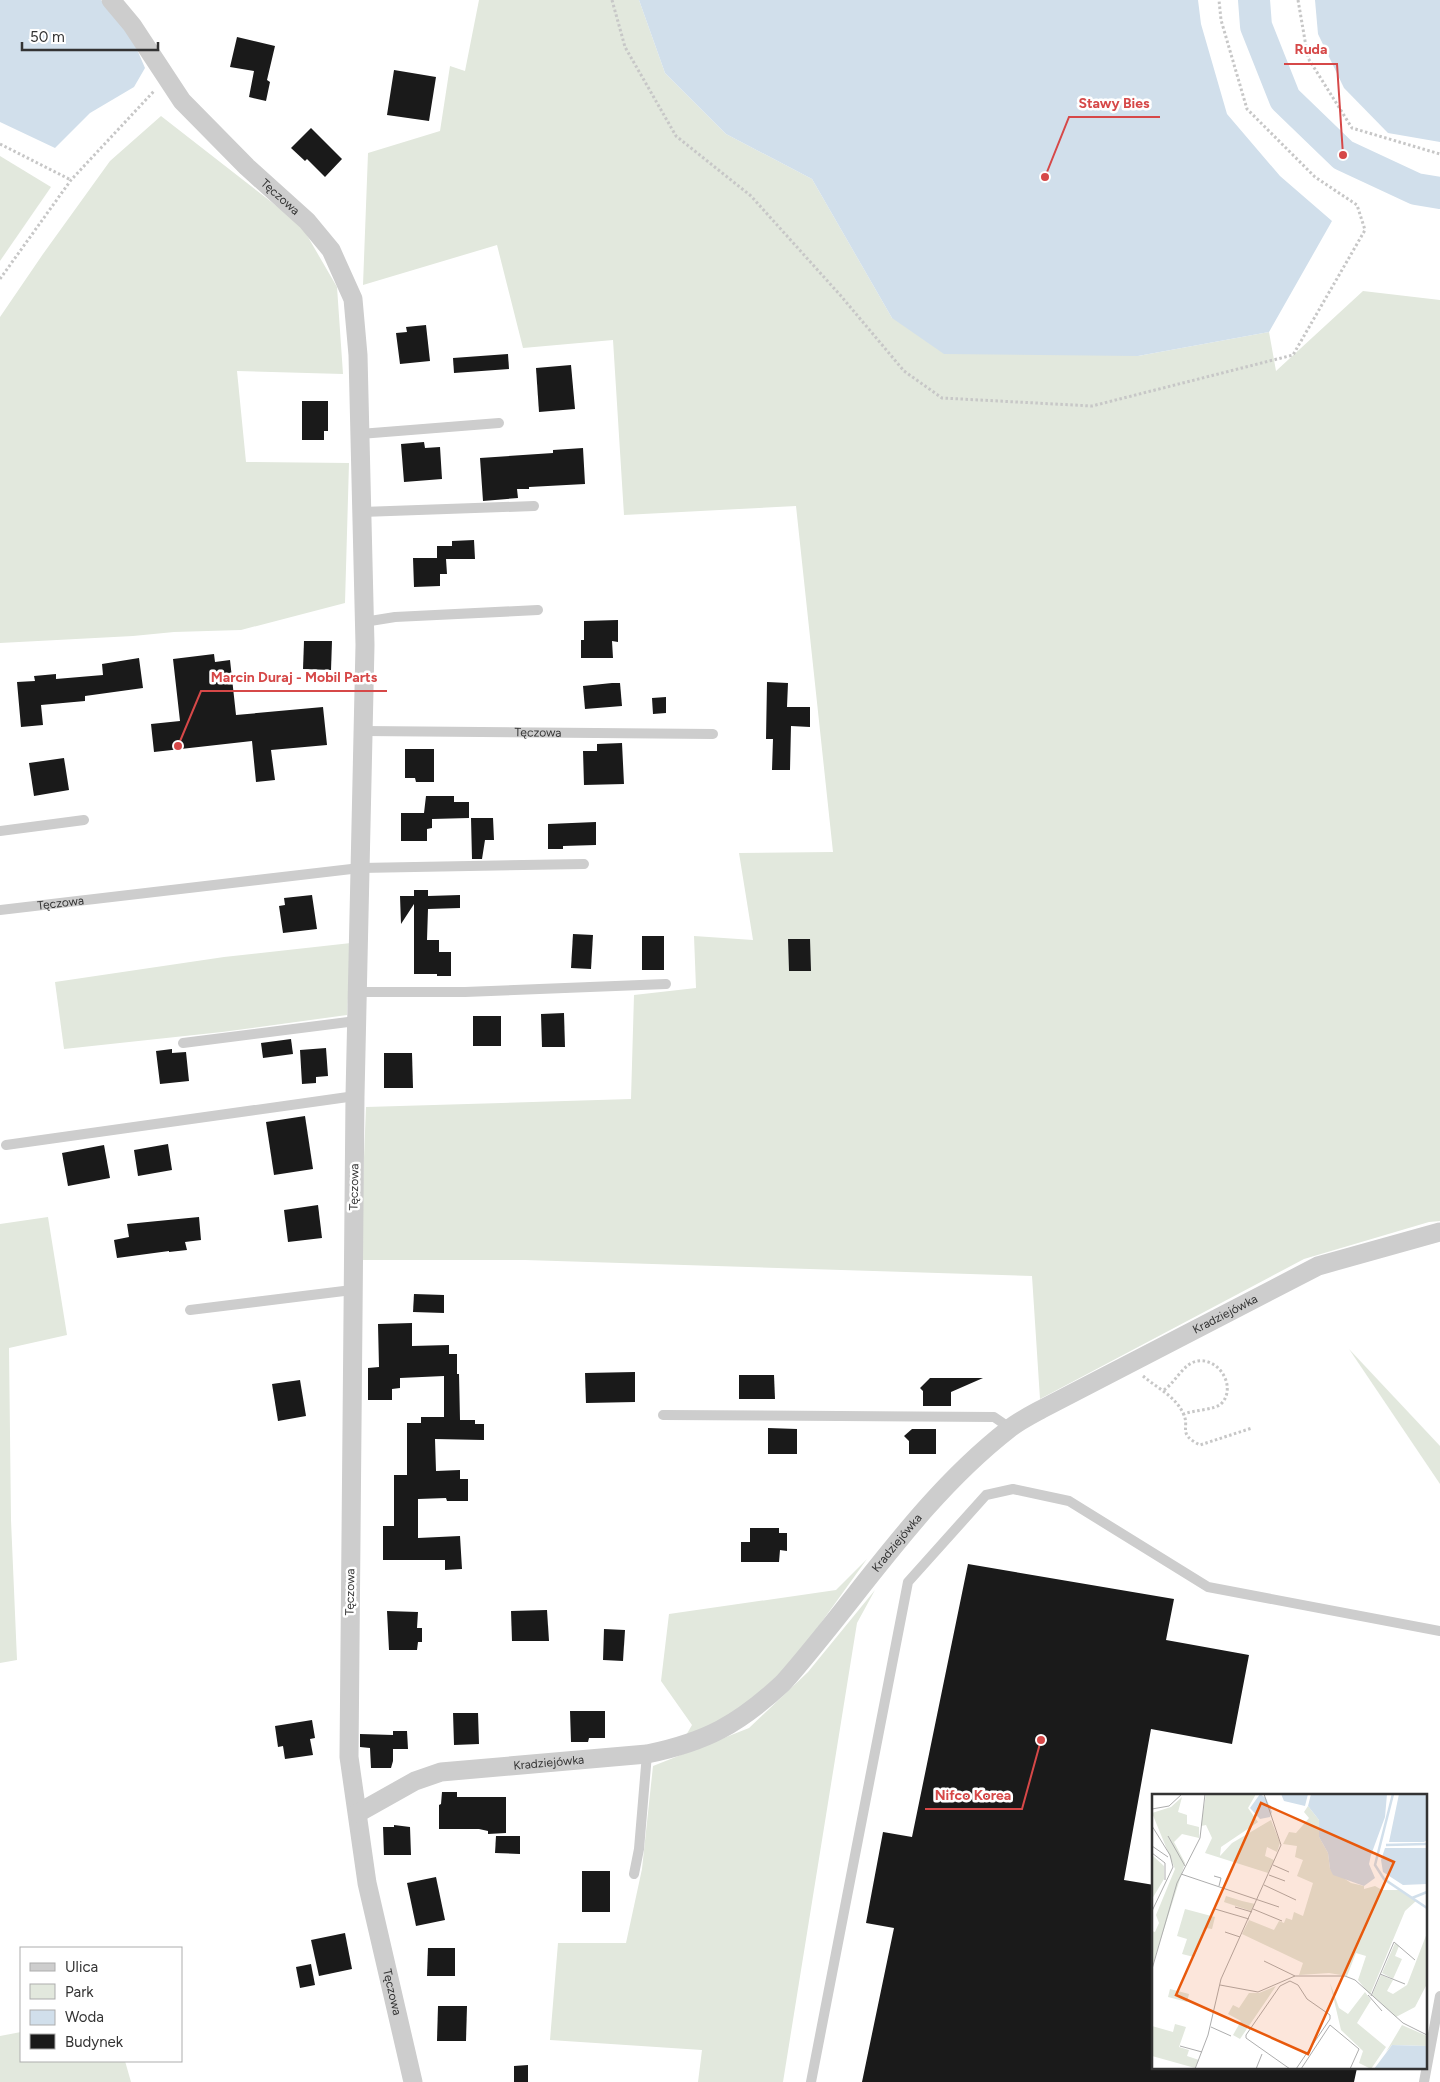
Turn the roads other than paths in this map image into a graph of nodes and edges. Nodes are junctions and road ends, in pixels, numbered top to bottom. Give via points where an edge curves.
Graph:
1 (111, 0) edge
2 (499, 423) dead end
3 (360, 434) junction
4 (534, 506) dead end
5 (362, 512) junction
6 (538, 610) dead end
7 (364, 622) junction
8 (363, 731) junction
9 (713, 734) dead end
10 (84, 820) dead end
11 (0, 831) edge
12 (584, 864) dead end
13 (360, 868) junction
14 (0, 910) edge
15 (666, 984) dead end
16 (357, 992) junction
17 (356, 1020) junction
18 (183, 1043) dead end
19 (355, 1096) junction
20 (6, 1145) dead end
21 (1440, 1232) edge
22 (352, 1290) junction
23 (190, 1310) dead end
24 (663, 1415) dead end
25 (1010, 1428) junction
26 (1440, 1631) edge
27 (647, 1754) junction
28 (358, 1813) junction
29 (634, 1874) dead end
30 (1440, 1996) edge
31 (1428, 2060) edge
32 (412, 2082) edge
33 (811, 2082) edge

1 - 3 street, Tęczowa via 132,25 182,101 247,167 307,221 331,250 352,299 358,355
2 - 3 lane
3 - 5 street, Tęczowa
4 - 5 lane
5 - 7 street, Tęczowa
6 - 7 lane via 395,617
7 - 8 street, Tęczowa
8 - 9 lane, Tęczowa
8 - 13 street, Tęczowa
10 - 11 lane
12 - 13 lane, Tęczowa
13 - 14 lane, Tęczowa
13 - 16 street, Tęczowa
15 - 16 lane via 465,992
16 - 17 street, Tęczowa
17 - 18 lane
17 - 19 street, Tęczowa
19 - 20 lane
19 - 22 street, Tęczowa
21 - 25 street, Kradziejówka via 1318,1266
22 - 23 lane
22 - 28 street, Tęczowa via 349,1757
24 - 25 lane via 994,1417
25 - 27 street, Kradziejówka via 966,1466 915,1520 805,1658 759,1706 701,1739
26 - 33 lane via 1208,1587 1069,1501 1013,1489 986,1494 908,1582
27 - 28 street, Kradziejówka via 441,1772 415,1781
27 - 29 lane
28 - 32 street, Tęczowa via 367,1883
30 - 31 lane

